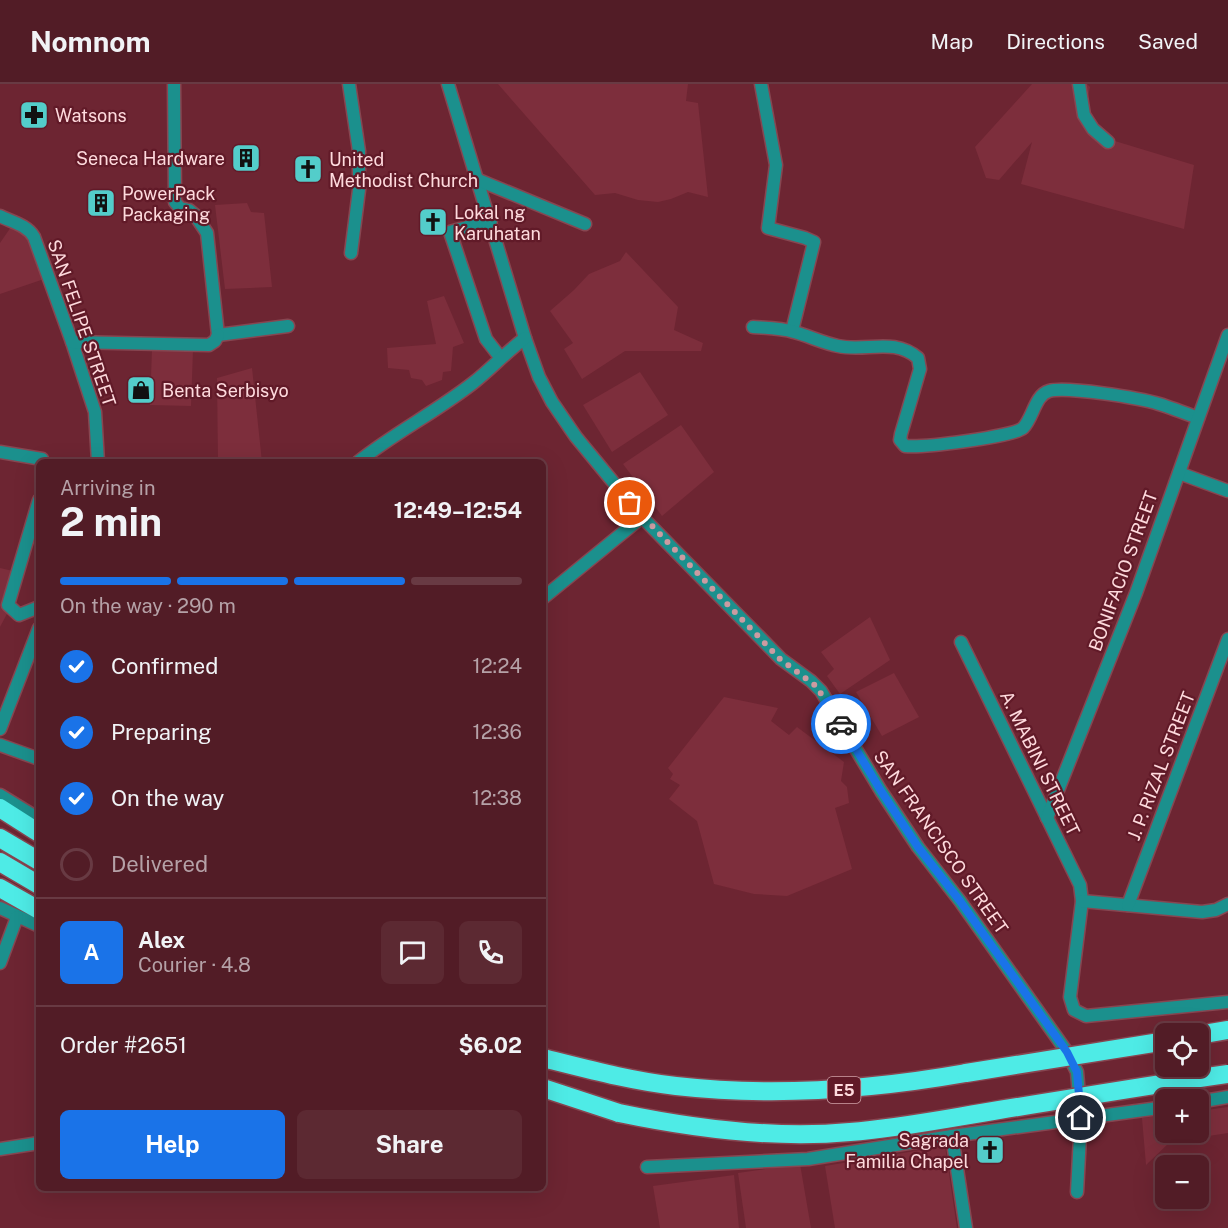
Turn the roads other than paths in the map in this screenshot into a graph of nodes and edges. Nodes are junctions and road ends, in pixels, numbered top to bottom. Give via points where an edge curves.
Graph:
1 (174, 84) edge
2 (349, 84) edge
3 (448, 84) edge
4 (760, 84) edge
5 (1079, 84) edge
6 (1108, 142) dead end
7 (476, 179) junction
8 (0, 216) edge
9 (490, 220) junction
10 (585, 224) dead end
11 (351, 254) dead end
12 (288, 326) dead end
13 (753, 327) dead end
14 (792, 331) junction
15 (219, 334) junction
16 (1228, 335) edge
17 (525, 338) junction
18 (72, 342) junction
19 (500, 357) junction
20 (1198, 418) junction
21 (0, 452) edge
22 (42, 459) edge
23 (98, 459) edge
24 (362, 459) edge
25 (1179, 473) junction
26 (1228, 491) edge
27 (36, 510) edge
28 (642, 517) junction
29 (546, 596) edge
30 (36, 608) edge
31 (36, 636) edge
32 (1228, 639) edge
33 (961, 642) dead end
34 (0, 729) edge
35 (0, 745) edge
36 (36, 758) edge
37 (0, 795) edge
38 (0, 808) edge
39 (36, 817) edge
40 (1047, 818) junction
41 (36, 831) edge
42 (0, 838) edge
43 (36, 859) edge
44 (0, 862) edge
45 (36, 883) edge
46 (0, 888) edge
47 (1082, 901) junction
48 (1228, 904) edge
49 (1128, 905) junction
50 (0, 908) edge
51 (36, 908) edge
52 (17, 917) junction
53 (36, 926) edge
54 (0, 963) edge
55 (1228, 1002) edge
56 (1228, 1030) edge
57 (1209, 1033) edge
58 (1155, 1043) edge
59 (546, 1051) edge
60 (546, 1059) edge
61 (1228, 1074) edge
62 (629, 1079) junction
63 (546, 1089) edge
64 (546, 1096) edge
65 (1228, 1097) edge
66 (1209, 1100) edge
67 (1155, 1108) edge
68 (619, 1113) junction
69 (1081, 1118) junction
70 (952, 1136) junction
71 (36, 1143) edge
72 (0, 1149) edge
73 (647, 1167) dead end
74 (1077, 1192) dead end
75 (966, 1228) edge

1 - 15 street via 175,202 195,215 207,233
2 - 11 street via 359,151 359,190
3 - 7 street, SAN FRANCISCO STREET
4 - 14 street via 776,165 768,228 814,242
5 - 6 street via 1084,115
7 - 9 street, SAN FRANCISCO STREET
7 - 10 street
8 - 18 street, SAN FELIPE STREET via 24,226 34,237
9 - 17 street, SAN FRANCISCO STREET
9 - 19 street via 450,232 486,339
12 - 15 street
13 - 14 street
14 - 20 street via 838,346 900,347 918,358 920,369 900,440 905,446 991,438 1018,431 1025,426 1042,395 1049,391 1081,390 1156,403
15 - 18 street via 209,345
16 - 20 street, BONIFACIO STREET
17 - 19 street
17 - 28 street, SAN FRANCISCO STREET via 552,402
18 - 23 street, SAN FELIPE STREET via 95,412
19 - 24 street via 473,383
20 - 25 street, BONIFACIO STREET
21 - 22 street
25 - 26 street
25 - 40 street, BONIFACIO STREET
27 - 30 street via 8,605 19,615
28 - 29 street
28 - 69 street, SAN FRANCISCO STREET via 780,659 821,691 918,847 1067,1052 1077,1072
31 - 34 street
32 - 49 street, J. P. RIZAL STREET
33 - 40 street, A. MABINI STREET
35 - 36 street
37 - 39 street
38 - 41 highway
40 - 47 street, A. MABINI STREET via 1080,885
42 - 43 highway
44 - 45 highway
46 - 51 highway
47 - 49 street
47 - 55 street via 1070,997 1074,1010 1086,1016
48 - 49 street via 1202,912
50 - 52 street
52 - 53 street
52 - 54 street
56 - 57 highway
58 - 62 highway, E5, bridge via 845,1090 721,1089
59 - 62 highway
60 - 62 highway, E5
61 - 68 highway, bridge via 848,1132 782,1133 669,1124
63 - 68 highway
64 - 68 highway
65 - 66 street
67 - 69 street
69 - 70 street
69 - 74 street, SAN FRANCISCO STREET
70 - 73 street via 808,1159
70 - 75 street
71 - 72 street

